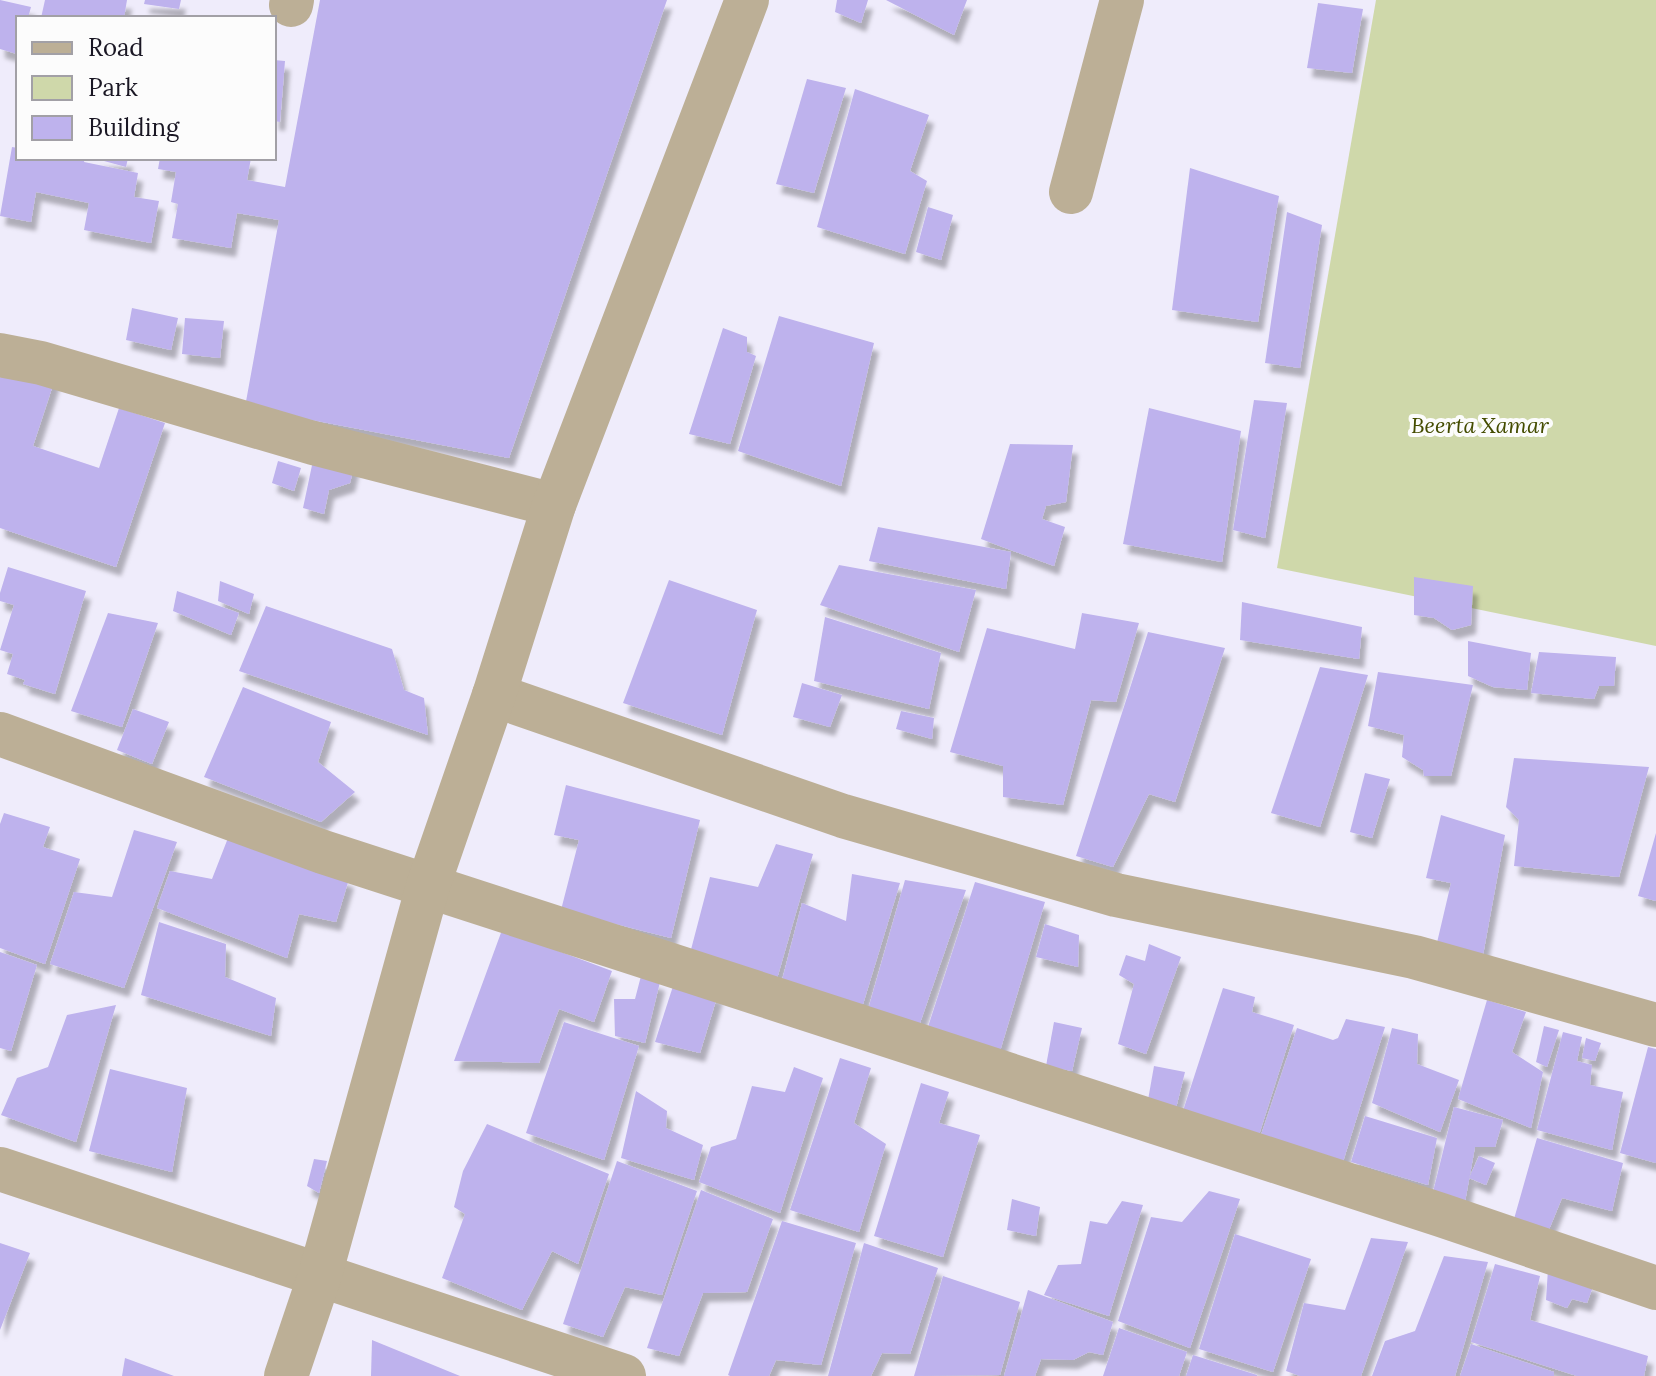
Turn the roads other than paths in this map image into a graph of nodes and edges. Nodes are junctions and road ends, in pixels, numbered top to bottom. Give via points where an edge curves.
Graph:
1 (747, 0) edge
2 (1122, 0) edge
3 (1071, 192) dead end
4 (0, 355) edge
5 (554, 505) junction
6 (494, 695) junction
7 (0, 734) edge
8 (428, 886) junction
9 (1656, 1025) edge
10 (0, 1169) edge
11 (320, 1275) junction
12 (1656, 1288) edge
13 (286, 1376) edge
14 (624, 1376) edge

1 - 5 street
2 - 3 street
4 - 5 street
5 - 6 street
6 - 8 street
6 - 9 street via 843,816 1116,895 1414,957
7 - 8 street
8 - 11 street
8 - 12 street
10 - 11 street
11 - 13 street
11 - 14 street

